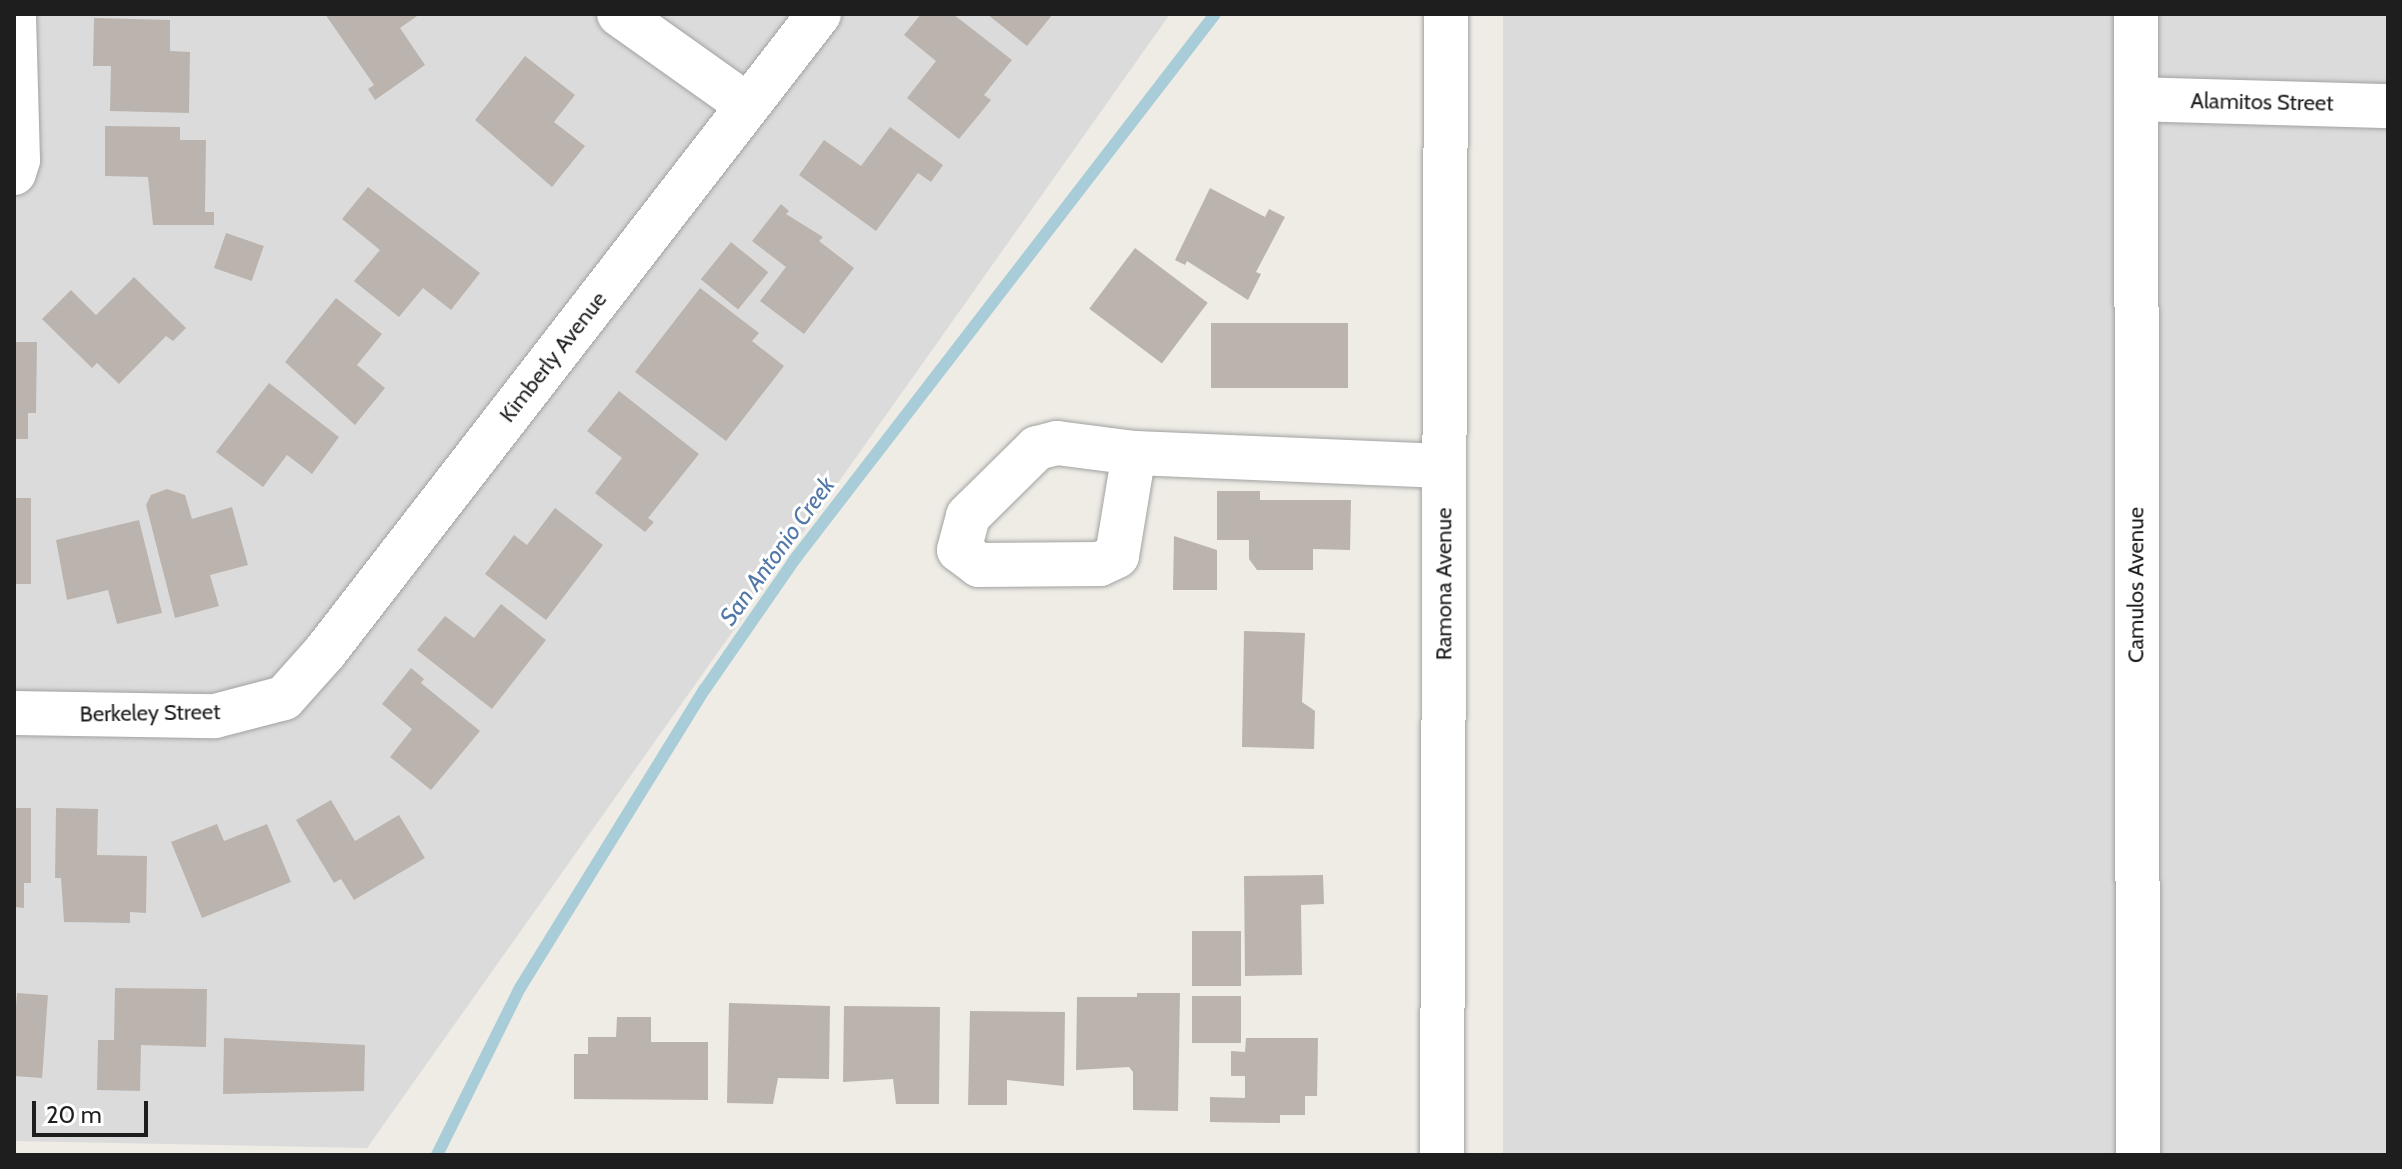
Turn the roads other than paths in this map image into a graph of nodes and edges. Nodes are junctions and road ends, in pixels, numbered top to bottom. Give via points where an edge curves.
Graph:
1 (14, 14) edge
2 (619, 14) edge
3 (819, 14) edge
4 (1446, 14) edge
5 (2136, 14) edge
6 (2136, 99) junction
7 (747, 105) junction
8 (2388, 106) edge
9 (14, 173) edge
10 (1134, 453) dead end
11 (1444, 466) junction
12 (284, 698) joint
13 (14, 713) edge
14 (1442, 1155) edge
15 (2138, 1155) edge

1 - 9 street
2 - 7 street
3 - 7 street, Kimberly Avenue
4 - 11 street, Ramona Avenue
5 - 6 street, Camulos Avenue
6 - 8 street, Alamitos Street
6 - 15 street, Camulos Avenue
7 - 12 street, Kimberly Avenue via 325,652
10 - 11 street
11 - 14 street, Ramona Avenue
12 - 13 street, Berkeley Street via 215,716

